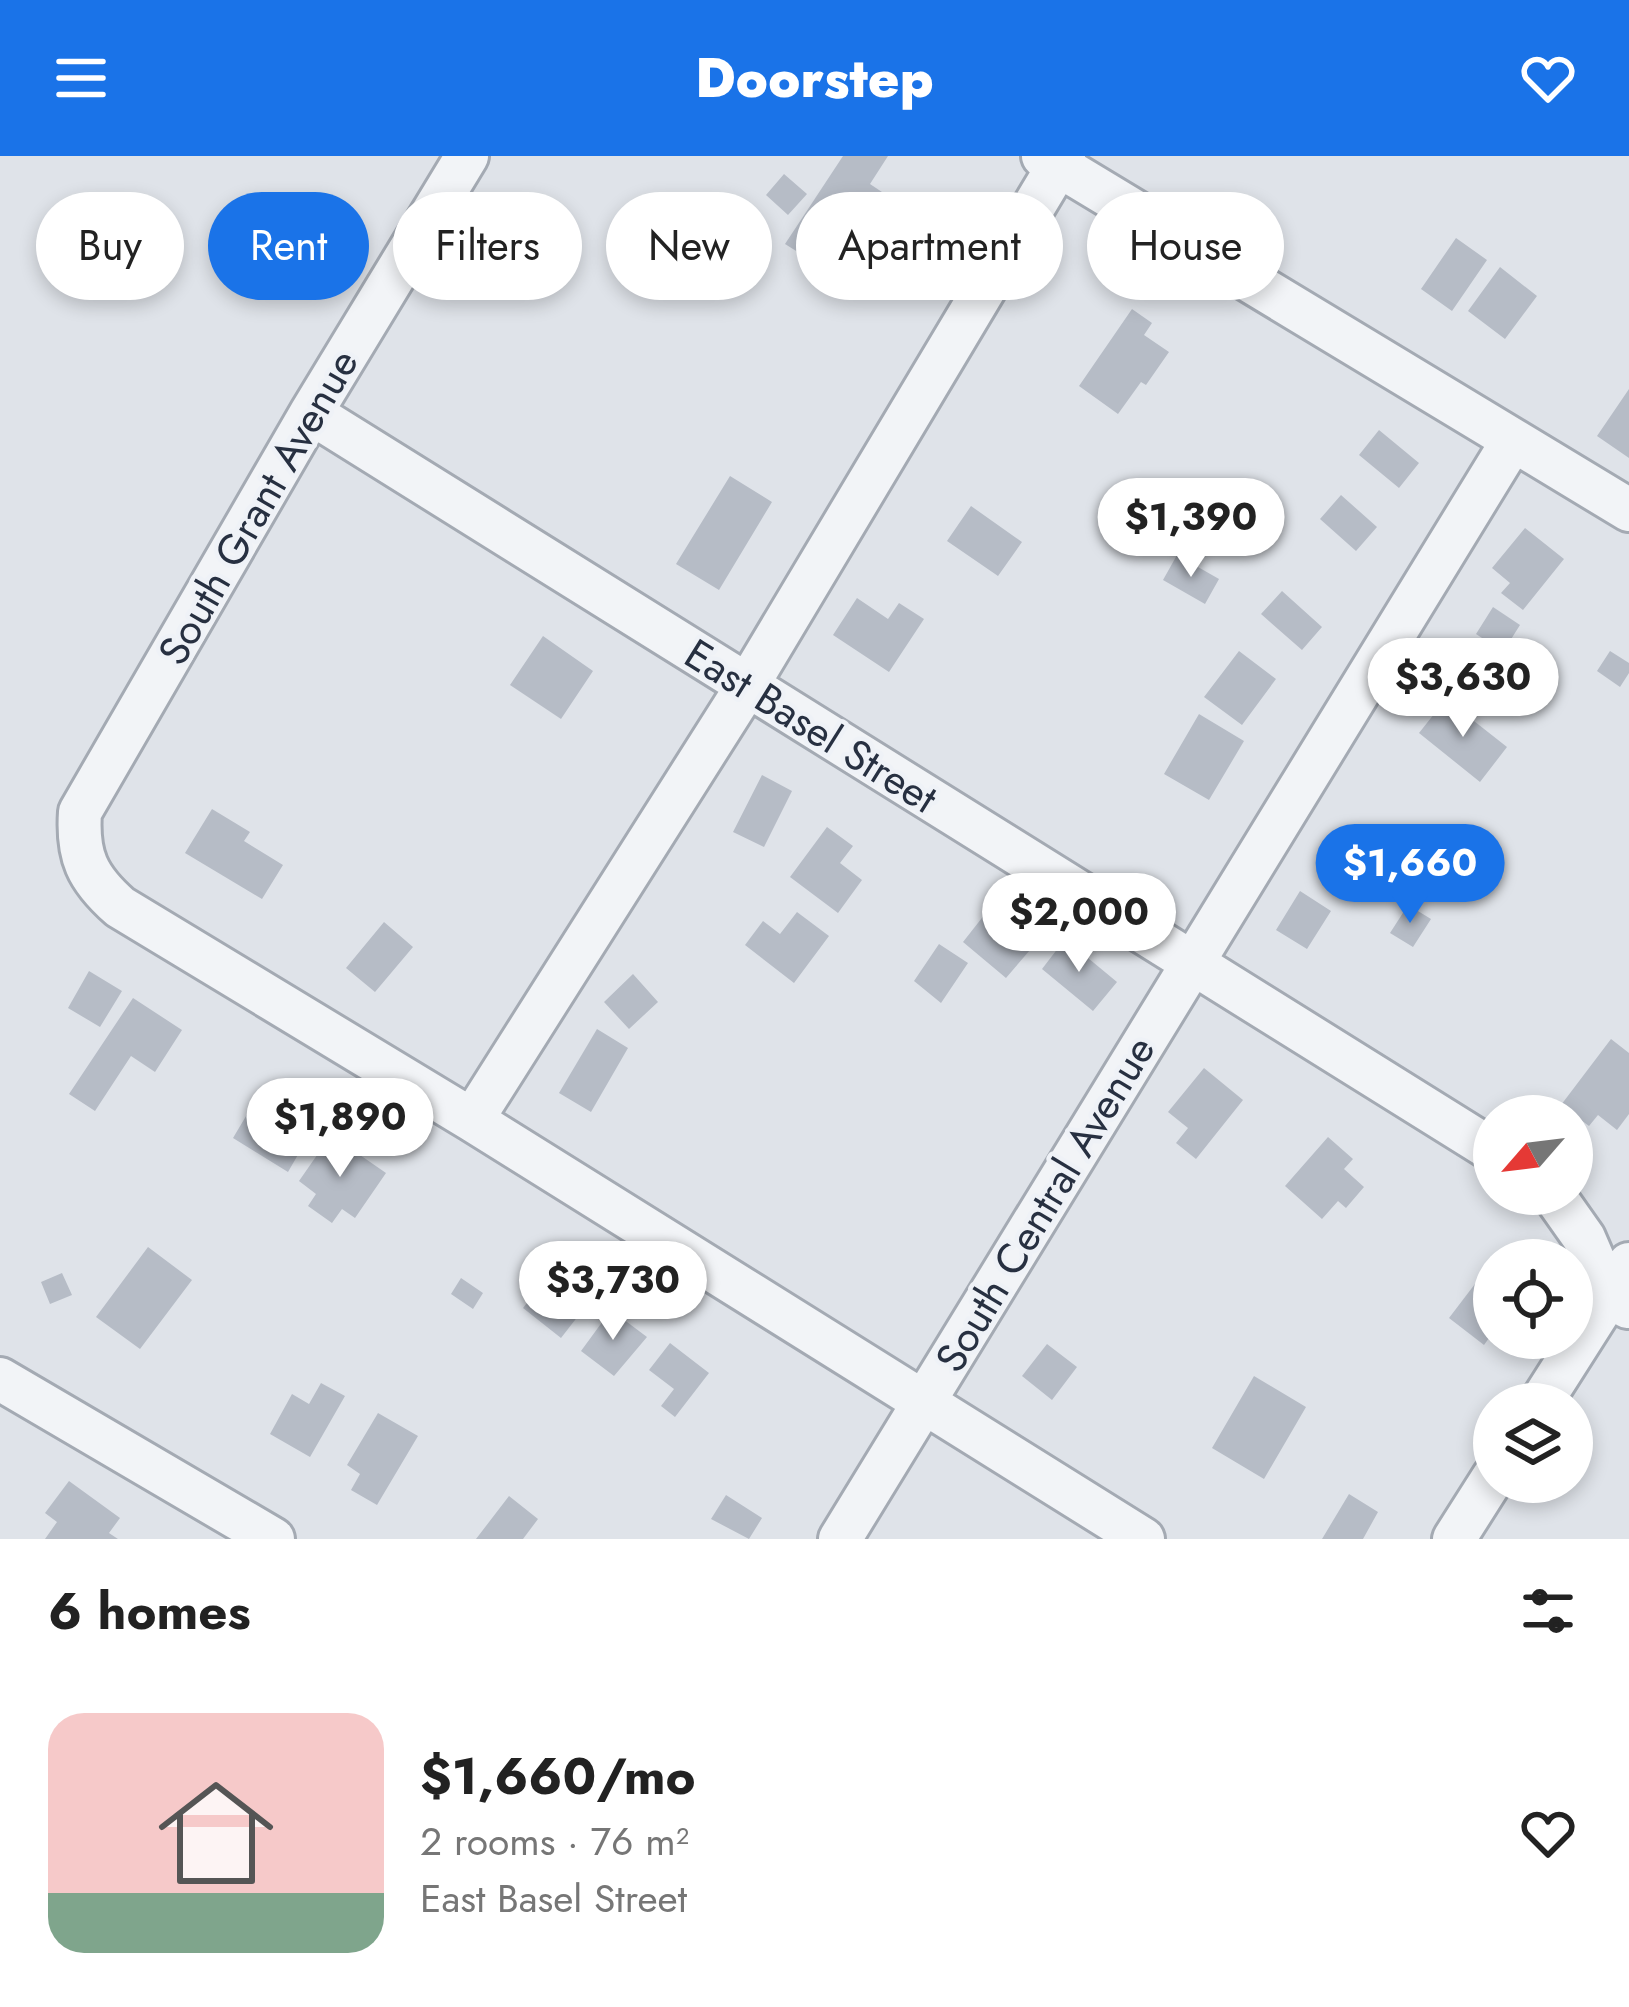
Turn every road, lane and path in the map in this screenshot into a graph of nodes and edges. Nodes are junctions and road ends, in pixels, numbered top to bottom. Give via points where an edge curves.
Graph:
1 (466, 156) edge
2 (1055, 159) edge
3 (311, 413) junction
4 (1513, 440) junction
5 (1629, 510) edge
6 (747, 686) junction
7 (1191, 963) junction
8 (472, 1120) junction
9 (1473, 1138) edge
10 (1568, 1215) edge
11 (1622, 1289) edge
12 (0, 1379) edge
13 (1555, 1383) edge
14 (925, 1401) junction
15 (1477, 1503) edge
16 (227, 1527) edge
17 (273, 1539) edge
18 (840, 1539) edge
19 (1142, 1539) edge
20 (1454, 1539) edge

1 - 3 street, South Grant Avenue
2 - 4 street
2 - 6 street
3 - 6 street, East Basel Street
3 - 8 street, South Grant Avenue via 80,812 78,841 86,867 120,908
4 - 5 street
4 - 7 street, South Central Avenue
6 - 7 street, East Basel Street
6 - 8 street
7 - 9 street, East Basel Street
7 - 14 street, South Central Avenue
8 - 14 street
10 - 11 street
11 - 13 street
12 - 16 street
14 - 18 street, South Central Avenue
14 - 19 street
15 - 20 street
16 - 17 street

